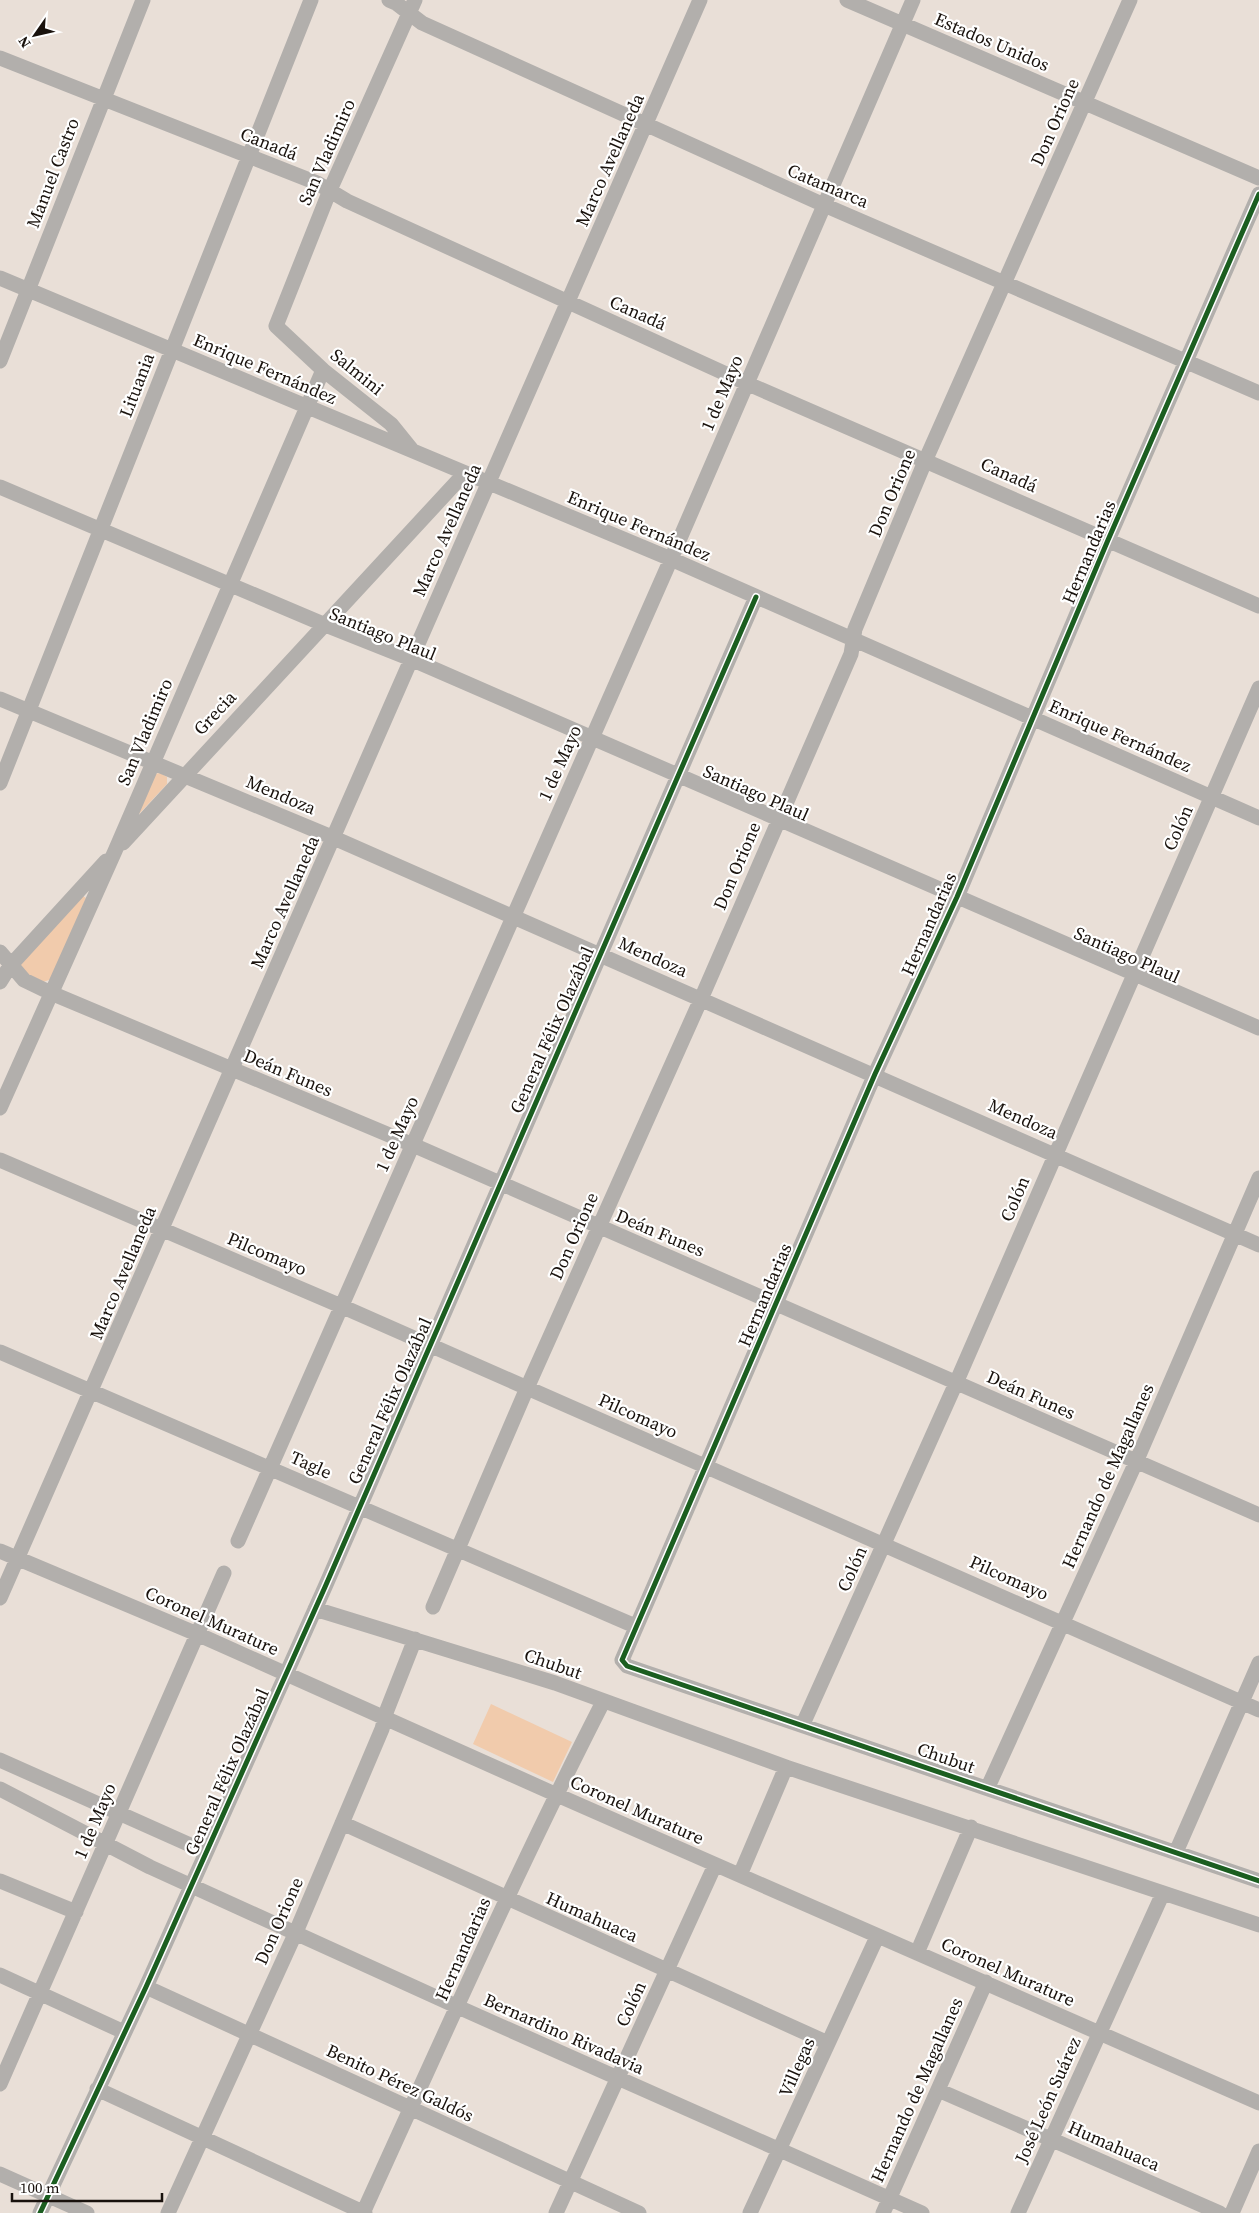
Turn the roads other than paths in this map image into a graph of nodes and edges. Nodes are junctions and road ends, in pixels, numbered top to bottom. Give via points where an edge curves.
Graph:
1 (143, 0) edge
2 (311, 0) edge
3 (389, 0) edge
4 (700, 0) edge
5 (847, 0) edge
6 (913, 0) edge
7 (1130, 0) edge
8 (412, 6) edge
9 (903, 24) junction
10 (0, 58) edge
11 (103, 97) junction
12 (1084, 102) junction
13 (645, 126) junction
14 (249, 156) junction
15 (1259, 178) edge
16 (330, 190) junction
17 (1259, 194) edge
18 (824, 205) junction
19 (0, 278) edge
20 (1005, 281) junction
21 (28, 290) junction
22 (568, 301) junction
23 (276, 321) joint
24 (171, 350) junction
25 (0, 361) edge
26 (1187, 361) junction
27 (323, 370) junction
28 (746, 383) junction
29 (1259, 393) edge
30 (307, 406) junction
31 (415, 453) junction
32 (926, 459) junction
33 (464, 474) junction
34 (488, 482) junction
35 (0, 487) edge
36 (101, 530) junction
37 (1108, 540) junction
38 (671, 560) junction
39 (230, 584) junction
40 (756, 597) junction
41 (1259, 606) edge
42 (323, 624) junction
43 (854, 639) junction
44 (411, 659) junction
45 (1259, 688) edge
46 (0, 700) edge
47 (29, 712) junction
48 (1034, 717) junction
49 (592, 738) junction
50 (152, 761) junction
51 (183, 775) junction
52 (680, 775) junction
53 (0, 784) edge
54 (1212, 797) junction
55 (778, 818) junction
56 (1259, 818) edge
57 (334, 838) junction
58 (115, 851) junction
59 (957, 897) junction
60 (513, 916) junction
61 (0, 952) edge
62 (600, 953) junction
63 (10, 966) junction
64 (1134, 973) junction
65 (0, 982) edge
66 (51, 993) junction
67 (701, 999) junction
68 (1259, 1028) edge
69 (231, 1069) junction
70 (875, 1074) junction
71 (0, 1108) edge
72 (413, 1145) junction
73 (1055, 1153) junction
74 (0, 1160) edge
75 (1259, 1178) edge
76 (501, 1183) junction
77 (599, 1227) junction
78 (162, 1229) junction
79 (1235, 1234) junction
80 (1259, 1244) edge
81 (776, 1304) junction
82 (341, 1306) junction
83 (430, 1345) junction
84 (0, 1352) edge
85 (956, 1383) junction
86 (527, 1388) junction
87 (92, 1391) junction
88 (1136, 1462) junction
89 (705, 1466) junction
90 (271, 1468) junction
91 (358, 1506) junction
92 (1259, 1515) edge
93 (238, 1541) dead end
94 (884, 1544) junction
95 (458, 1549) junction
96 (0, 1551) edge
97 (17, 1560) junction
98 (224, 1573) dead end
99 (0, 1598) edge
100 (433, 1607) dead end
101 (315, 1610) junction
102 (1063, 1623) junction
103 (635, 1626) junction
104 (197, 1634) junction
105 (415, 1639) junction
106 (624, 1663) joint
107 (1259, 1663) edge
108 (285, 1674) junction
109 (603, 1702) junction
110 (1242, 1702) junction
111 (1259, 1710) edge
112 (385, 1718) junction
113 (803, 1724) junction
114 (0, 1760) edge
115 (786, 1767) junction
116 (988, 1787) junction
117 (0, 1789) edge
118 (557, 1796) junction
119 (118, 1812) junction
120 (342, 1824) junction
121 (971, 1827) junction
122 (106, 1844) junction
123 (206, 1852) junction
124 (1176, 1852) junction
125 (715, 1865) junction
126 (740, 1874) junction
127 (0, 1881) edge
128 (1259, 1881) edge
129 (192, 1886) junction
130 (1163, 1893) junction
131 (506, 1898) junction
132 (76, 1912) junction
133 (1259, 1925) edge
134 (296, 1932) junction
135 (877, 1936) junction
136 (917, 1953) junction
137 (666, 1971) junction
138 (0, 1975) edge
139 (986, 1982) junction
140 (146, 1987) junction
141 (40, 1992) junction
142 (458, 2007) junction
143 (124, 2032) junction
144 (249, 2033) junction
145 (1099, 2033) junction
146 (828, 2043) junction
147 (617, 2078) junction
148 (0, 2084) edge
149 (97, 2089) junction
150 (938, 2090) junction
151 (1259, 2103) edge
152 (410, 2109) junction
153 (202, 2138) junction
154 (1050, 2139) junction
155 (780, 2150) junction
156 (1259, 2151) edge
157 (0, 2174) edge
158 (570, 2181) junction
159 (47, 2196) junction
160 (886, 2206) edge
161 (40, 2213) edge
162 (87, 2213) edge
163 (168, 2213) edge
164 (364, 2213) edge
165 (556, 2213) edge
166 (639, 2213) edge
167 (750, 2213) edge
168 (922, 2213) edge
169 (1018, 2213) edge
170 (1220, 2213) edge
171 (1232, 2213) edge

1 - 11 street, Manuel Castro
2 - 14 street, Lituania
3 - 8 street, Catamarca
4 - 13 street, Marco Avellaneda
5 - 9 street, Estados Unidos
6 - 9 street, 1 de Mayo
7 - 12 street, Don Orione
8 - 13 street, Catamarca via 422,22
8 - 16 street, San Vladimiro
9 - 12 street, Estados Unidos
9 - 18 street, 1 de Mayo
10 - 11 street, Canadá
11 - 14 street, Canadá
11 - 21 street, Manuel Castro
12 - 15 street, Estados Unidos
12 - 20 street, Don Orione
13 - 18 street, Catamarca
13 - 22 street, Marco Avellaneda
14 - 16 street, Canadá
14 - 24 street, Lituania
16 - 22 street, Canadá via 347,201
16 - 23 street, San Vladimiro
17 - 26 street, Hernandarias
18 - 20 street, Catamarca
18 - 28 street, 1 de Mayo
19 - 21 street, Enrique Fernández
20 - 26 street, Catamarca
20 - 32 street, Don Orione
21 - 24 street, Enrique Fernández
21 - 25 street, Manuel Castro
22 - 28 street, Canadá
22 - 34 street, Marco Avellaneda
23 - 27 street, Salmini via 278,329
24 - 30 street, Enrique Fernández
24 - 36 street, Lituania
26 - 29 street, Catamarca
26 - 37 street, Hernandarias
27 - 30 street, San Vladimiro
27 - 31 street, Salmini via 391,424
28 - 32 street, Canadá
28 - 38 street, 1 de Mayo
30 - 31 street, Enrique Fernández
30 - 39 street, San Vladimiro
31 - 33 street, Enrique Fernández
32 - 37 street, Canadá
32 - 43 street, Don Orione via 855,629
33 - 34 street, Enrique Fernández
33 - 42 street, Grecia
34 - 38 street, Enrique Fernández
34 - 44 street, Marco Avellaneda
35 - 36 street, Santiago Plaul
36 - 39 street, Santiago Plaul
36 - 47 street, Lituania
37 - 41 street, Canadá
37 - 48 street, Hernandarias
38 - 40 street, Enrique Fernández
38 - 49 street, 1 de Mayo
39 - 42 street, Santiago Plaul
39 - 50 street, San Vladimiro
40 - 43 street, Enrique Fernández
40 - 52 street, General Félix Olazábal
42 - 44 street, Santiago Plaul
42 - 51 street, Grecia
43 - 48 street, Enrique Fernández
43 - 55 street, Don Orione via 851,654
44 - 49 street, Santiago Plaul
44 - 57 street, Marco Avellaneda
45 - 54 street, Colón
46 - 47 street, Mendoza
47 - 50 street, Mendoza
47 - 53 street, Lituania
48 - 54 street, Enrique Fernández
48 - 59 street, Hernandarias
49 - 52 street, Santiago Plaul
49 - 60 street, 1 de Mayo
50 - 51 street, Mendoza
50 - 58 street, San Vladimiro
51 - 57 street, Mendoza
51 - 58 street, Grecia
52 - 55 street, Santiago Plaul
52 - 62 street, General Félix Olazábal
54 - 56 street, Enrique Fernández
54 - 64 street, Colón
55 - 59 street, Santiago Plaul
55 - 67 street, Don Orione
57 - 60 street, Mendoza
57 - 69 street, Marco Avellaneda
58 - 63 street, Grecia
58 - 66 street, San Vladimiro
59 - 64 street, Santiago Plaul
59 - 70 street, Hernandarias
60 - 62 street, Mendoza
60 - 72 street, 1 de Mayo
61 - 63 street, Deán Funes
62 - 67 street, Mendoza
62 - 76 street, General Félix Olazábal
63 - 65 street, Grecia
63 - 66 street, Deán Funes via 24,980
64 - 68 street, Santiago Plaul
64 - 73 street, Colón
66 - 69 street, Deán Funes
66 - 71 street, San Vladimiro
67 - 70 street, Mendoza
67 - 77 street, Don Orione
69 - 72 street, Deán Funes
69 - 78 street, Marco Avellaneda
70 - 73 street, Mendoza
70 - 81 street, Hernandarias
72 - 76 street, Deán Funes
72 - 82 street, 1 de Mayo
73 - 79 street, Mendoza
73 - 85 street, Colón
74 - 78 street, Pilcomayo
75 - 79 street, Hernando de Magallanes
76 - 77 street, Deán Funes
76 - 83 street, General Félix Olazábal
77 - 81 street, Deán Funes
77 - 86 street, Don Orione
78 - 82 street, Pilcomayo
78 - 87 street, Marco Avellaneda
79 - 80 street, Mendoza
79 - 88 street, Hernando de Magallanes
81 - 85 street, Deán Funes
81 - 89 street, Hernandarias
82 - 83 street, Pilcomayo
82 - 90 street, 1 de Mayo
83 - 86 street, Pilcomayo
83 - 91 street, General Félix Olazábal
84 - 87 street, Tagle
85 - 88 street, Deán Funes
85 - 94 street, Colón
86 - 89 street, Pilcomayo
86 - 95 street, Don Orione
87 - 90 street, Tagle
87 - 97 street, Marco Avellaneda
88 - 92 street, Deán Funes
88 - 102 street, Hernando de Magallanes
89 - 94 street, Pilcomayo
89 - 103 street, Hernandarias
90 - 91 street, Tagle
90 - 93 street, 1 de Mayo
91 - 95 street, Tagle
91 - 101 street, General Félix Olazábal
94 - 102 street, Pilcomayo
94 - 113 street, Colón
95 - 100 street, Don Orione
95 - 103 street, Tagle
96 - 97 street, Coronel Murature
97 - 99 street, Marco Avellaneda
97 - 104 street, Coronel Murature
98 - 104 street, 1 de Mayo
101 - 105 street, Chubut
101 - 108 street, General Félix Olazábal
102 - 110 street, Pilcomayo
102 - 116 street, Hernando de Magallanes
103 - 106 street, Hernandarias via 622,1656
104 - 108 street, Coronel Murature
104 - 119 street, 1 de Mayo
105 - 109 street, Chubut via 555,1683
105 - 112 street, Don Orione
106 - 113 street, Chubut
107 - 110 street
108 - 112 street, Coronel Murature
108 - 123 street, General Félix Olazábal
109 - 115 street, Chubut
109 - 118 street, Hernandarias
110 - 111 street, Pilcomayo
110 - 124 street
112 - 118 street, Coronel Murature
112 - 120 street, Don Orione
113 - 116 street, Chubut
114 - 119 street
115 - 121 street, Chubut
115 - 126 street
116 - 124 street, Chubut
117 - 122 street
118 - 125 street, Coronel Murature
118 - 131 street, Hernandarias
119 - 122 street, 1 de Mayo
119 - 123 street
120 - 131 street, Humahuaca
120 - 134 street, Don Orione
121 - 130 street, Chubut
121 - 136 street
122 - 129 street
122 - 132 street, 1 de Mayo
123 - 129 street, General Félix Olazábal
124 - 128 street, Chubut
125 - 126 street, Coronel Murature
125 - 137 street, Colón
126 - 135 street, Coronel Murature
127 - 132 street
129 - 134 street, Bernardino Rivadavia
129 - 140 street, General Félix Olazábal
130 - 133 street, Chubut
130 - 145 street, José León Suárez
131 - 137 street, Humahuaca
131 - 142 street, Hernandarias
132 - 141 street, 1 de Mayo
134 - 142 street, Bernardino Rivadavia
134 - 144 street, Don Orione
135 - 136 street, Coronel Murature
135 - 146 street, Villegas
136 - 139 street, Coronel Murature
137 - 146 street, Humahuaca
137 - 147 street, Colón
138 - 141 street
139 - 145 street, Coronel Murature
139 - 150 street, Hernando de Magallanes
140 - 143 street, General Félix Olazábal
140 - 144 street, Benito Pérez Galdós
141 - 143 street
141 - 148 street, 1 de Mayo
142 - 147 street, Bernardino Rivadavia
142 - 152 street, Hernandarias
143 - 149 street, General Félix Olazábal
144 - 152 street, Benito Pérez Galdós
144 - 153 street, Don Orione
145 - 151 street, Coronel Murature
145 - 154 street, José León Suárez
146 - 155 street, Villegas
147 - 155 street, Bernardino Rivadavia
147 - 158 street, Colón
149 - 153 street
149 - 159 street, General Félix Olazábal
150 - 154 street, Humahuaca
150 - 160 street, Hernando de Magallanes
152 - 158 street, Benito Pérez Galdós
152 - 164 street, Hernandarias
153 - 163 street, Don Orione
153 - 164 street
154 - 169 street, José León Suárez
154 - 170 street, Humahuaca
155 - 160 street, Bernardino Rivadavia
155 - 167 street, Villegas
156 - 171 street
157 - 159 street
158 - 165 street, Colón
158 - 166 street, Benito Pérez Galdós
159 - 161 street, General Félix Olazábal
159 - 162 street
160 - 168 street, Bernardino Rivadavia

